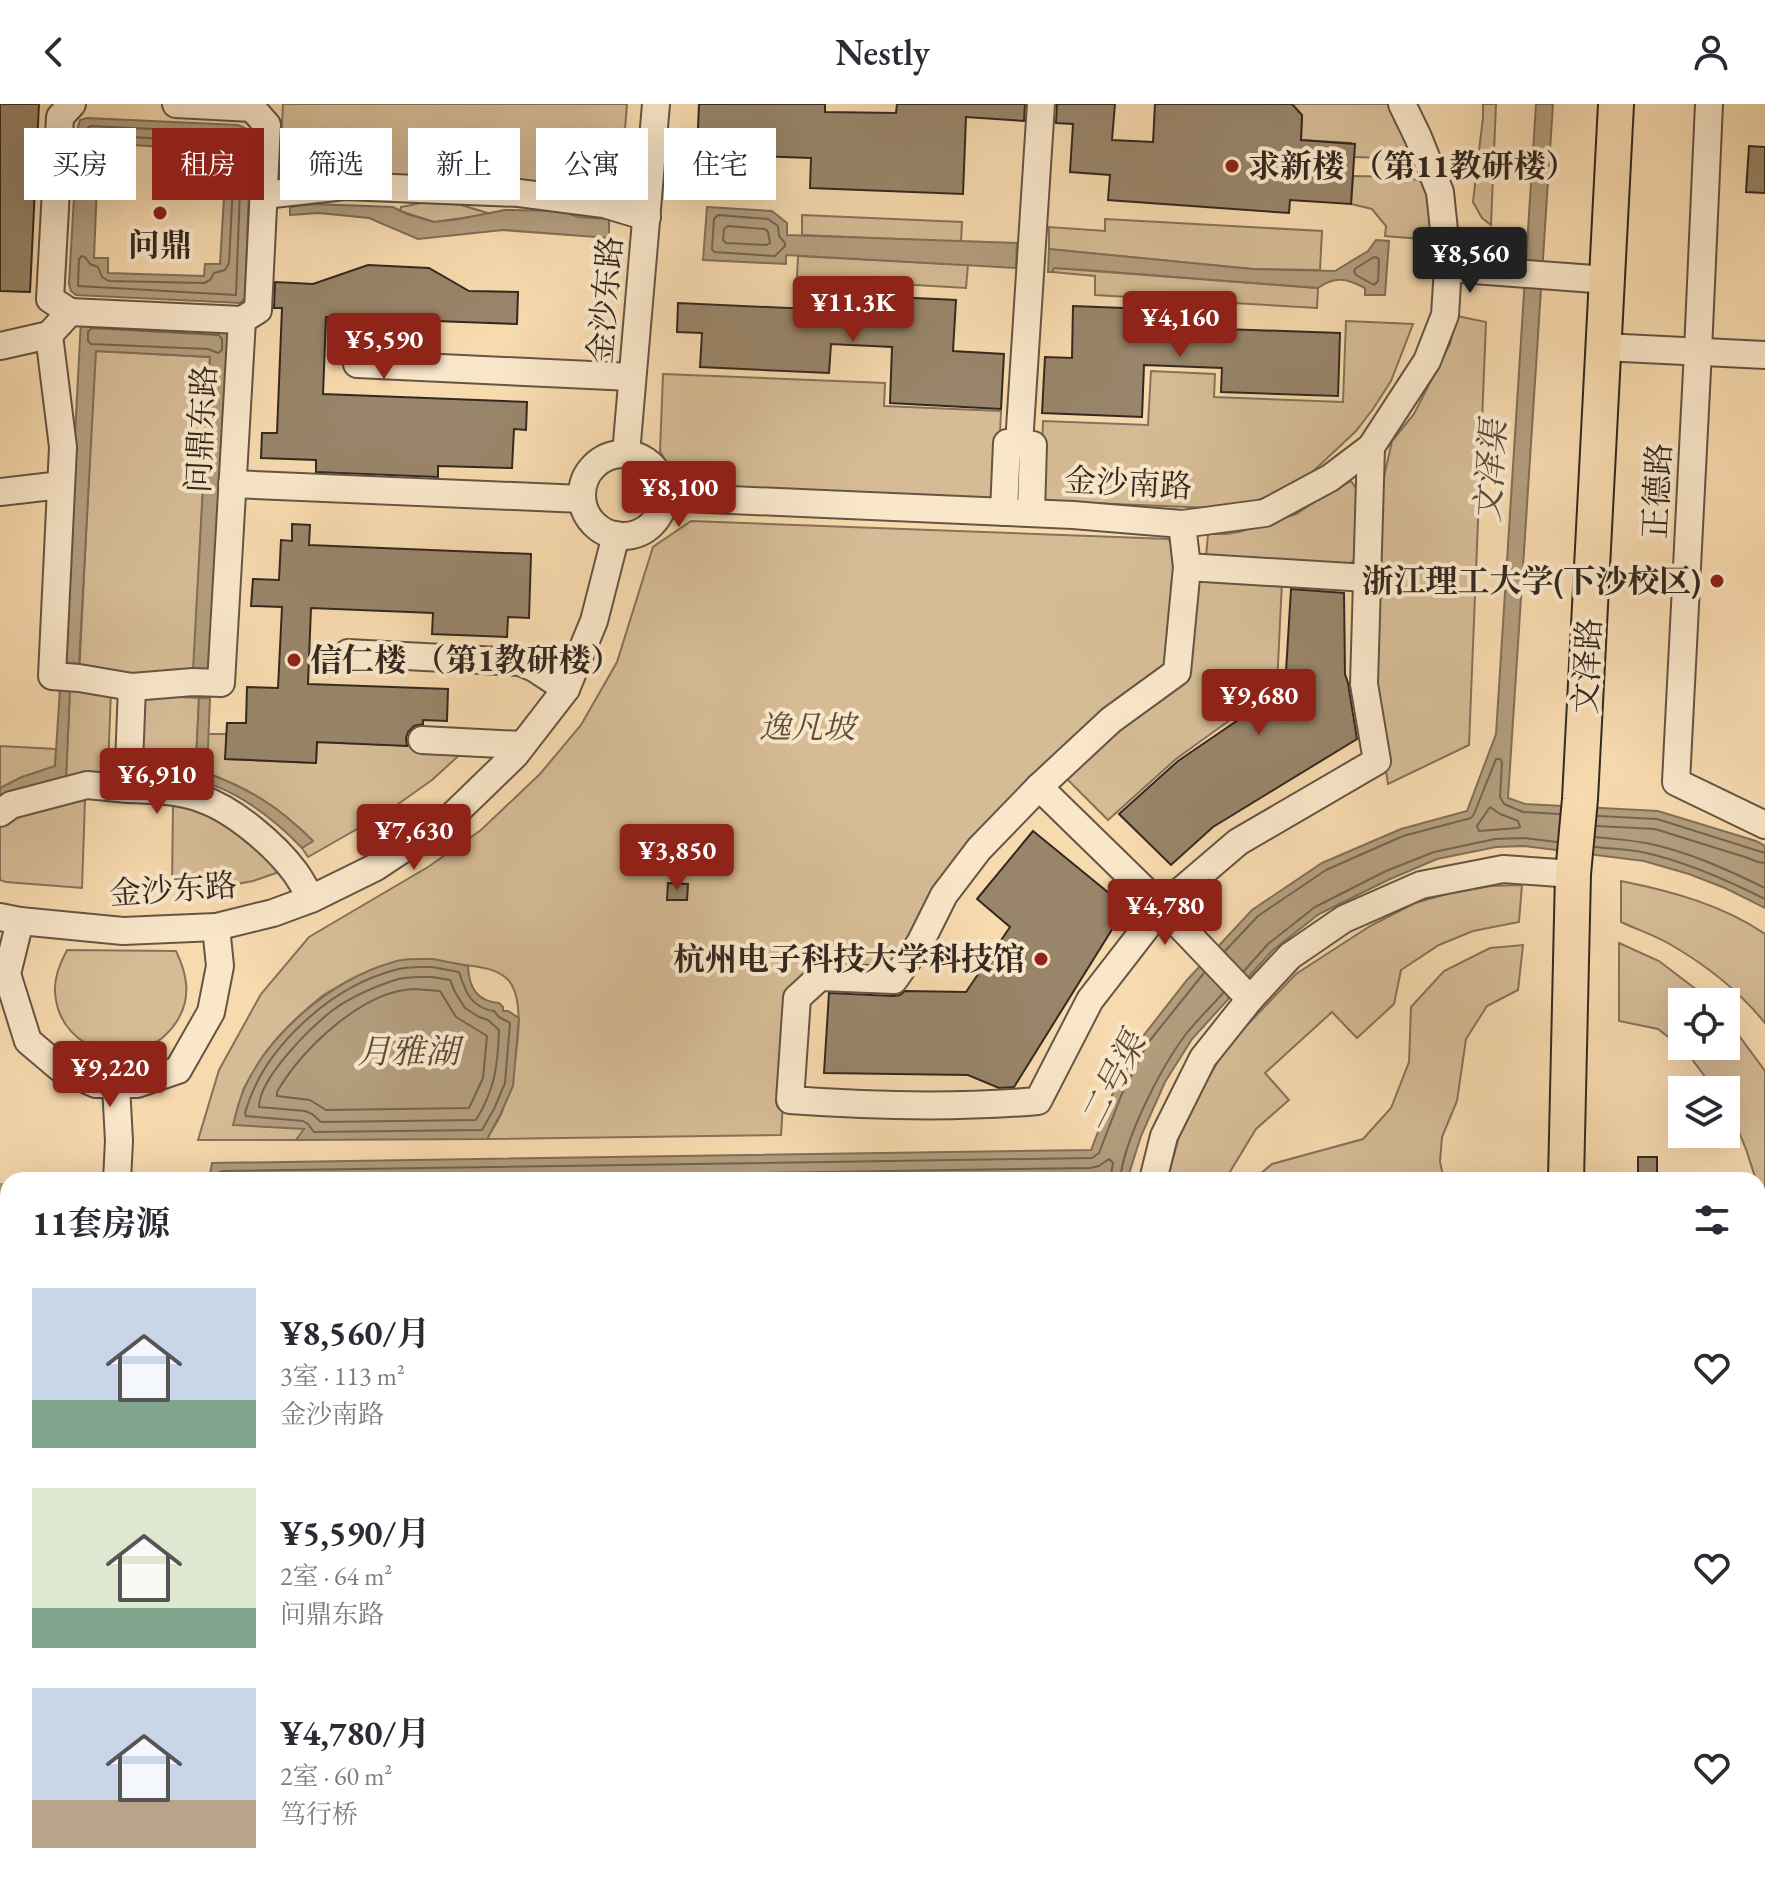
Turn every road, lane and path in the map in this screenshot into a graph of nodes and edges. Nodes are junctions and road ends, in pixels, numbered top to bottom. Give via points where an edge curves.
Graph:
1 (72, 104) edge
2 (176, 104) edge
3 (656, 104) edge
4 (1041, 104) edge
5 (1402, 104) edge
6 (1616, 104) edge
7 (1709, 104) edge
8 (252, 106) edge
9 (264, 195) joint
10 (264, 200) edge
11 (647, 217) junction
12 (1448, 268) junction
13 (1607, 280) junction
14 (70, 312) junction
15 (242, 320) junction
16 (49, 335) junction
17 (0, 346) edge
18 (1603, 347) junction
19 (1698, 351) junction
20 (1765, 355) edge
21 (357, 364) dead end
22 (632, 377) junction
23 (1019, 444) junction
24 (1371, 447) junction
25 (626, 454) junction
26 (232, 484) junction
27 (61, 485) junction
28 (0, 492) edge
29 (664, 497) junction
30 (582, 499) junction
31 (1004, 512) junction
32 (1031, 513) junction
33 (1182, 524) junction
34 (616, 535) junction
35 (1187, 567) junction
36 (1367, 578) junction
37 (348, 653) dead end
38 (132, 687) junction
39 (566, 689) junction
40 (422, 740) dead end
41 (522, 745) junction
42 (1039, 787) junction
43 (128, 789) junction
44 (0, 813) edge
45 (1765, 825) edge
46 (1574, 870) junction
47 (311, 899) junction
48 (1162, 907) junction
49 (10, 919) edge
50 (216, 927) junction
51 (1247, 996) junction
52 (116, 1085) junction
53 (117, 1172) edge
54 (1155, 1172) edge
55 (1566, 1172) edge

1 - 14 street via 60,117 50,299
2 - 8 street
3 - 11 street, 金沙东路
4 - 23 street
5 - 12 street, 金沙南路 via 1440,192
6 - 13 main road, 文泽路
7 - 19 street, 正德路
8 - 9 street, 问鼎东路 via 267,125
9 - 11 street via 345,186 519,193 604,204
10 - 15 street, 问鼎东路 via 258,310
11 - 22 street, 金沙东路
12 - 13 street
12 - 24 street, 金沙南路 via 1445,315 1427,361
13 - 18 main road, 文泽路
14 - 15 street
14 - 16 street
15 - 26 street, 问鼎东路
16 - 17 street
16 - 27 street via 63,447
18 - 19 street
18 - 46 main road, 文泽路
19 - 20 street
19 - 45 street, 正德路 via 1676,782
21 - 22 street
22 - 25 street, 金沙东路
23 - 31 street via 1007,443
23 - 32 street via 1033,445
24 - 33 street, 金沙南路 via 1330,478 1265,513
24 - 36 street
25 - 29 street via 656,471
25 - 30 street via 596,463
26 - 30 street
26 - 38 street, 问鼎东路 via 221,683
27 - 28 street
27 - 38 street via 52,676
29 - 31 street, 金沙南路
29 - 34 street via 661,511 643,531
30 - 34 street via 592,523
31 - 32 street, 金沙南路
32 - 33 street, 金沙南路
33 - 35 street
34 - 39 street, 金沙东路 via 594,621
35 - 36 street
35 - 42 street via 1177,672 1111,720
36 - 48 street via 1364,684 1377,761 1238,842
37 - 39 street via 520,662
38 - 43 street
39 - 41 street, 金沙东路
40 - 41 street
41 - 47 street, 金沙东路 via 450,818 376,867
42 - 48 street
42 - 48 street via 979,849 944,895 894,980 820,977 797,998 790,1100 919,1105 1038,1101 1090,1000
43 - 44 street via 87,785 11,805
43 - 47 street via 174,791 232,814 294,871
46 - 51 street via 1503,869 1421,885 1344,919 1290,956
46 - 55 main road, 文泽路
47 - 50 street, 金沙东路
48 - 51 street
49 - 50 street, 金沙东路 via 123,931
49 - 52 street via 7,974 28,1041 60,1068 96,1084
50 - 52 street via 220,966 211,1012 178,1070
51 - 54 street via 1203,1058 1164,1136
52 - 53 street

